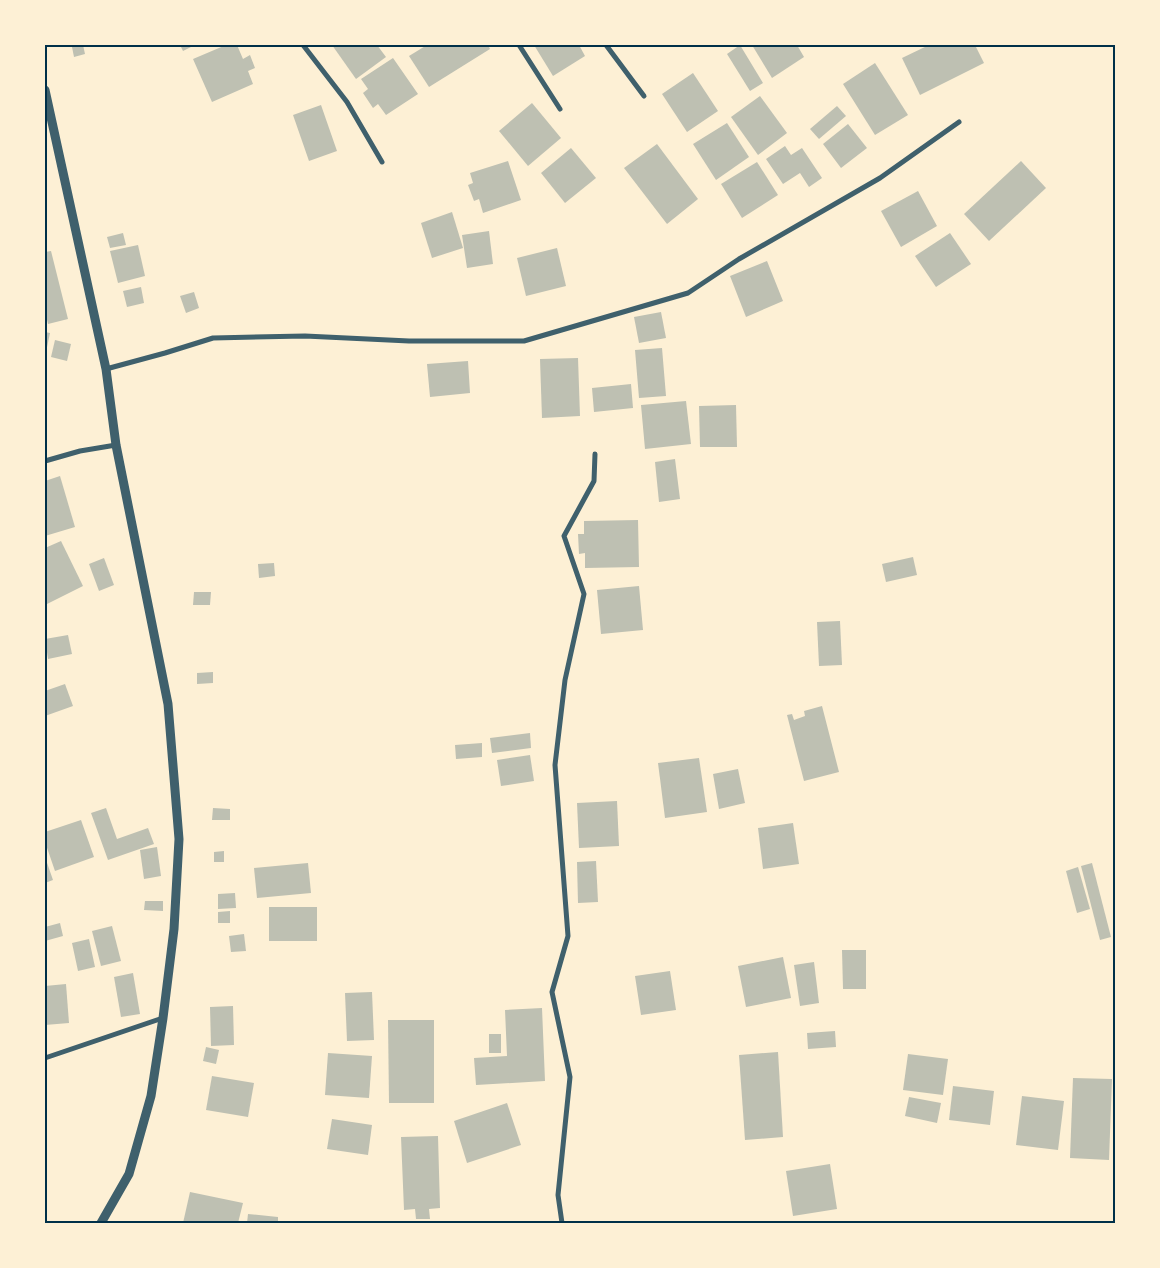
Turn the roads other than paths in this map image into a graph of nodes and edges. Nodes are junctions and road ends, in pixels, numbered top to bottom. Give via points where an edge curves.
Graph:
1 (303, 45) edge
2 (519, 45) edge
3 (606, 45) edge
4 (45, 90) edge
5 (644, 96) dead end
6 (560, 109) dead end
7 (959, 122) dead end
8 (382, 162) dead end
9 (106, 369) junction
10 (116, 445) junction
11 (595, 454) dead end
12 (45, 461) edge
13 (163, 1018) junction
14 (45, 1058) edge
15 (101, 1223) edge
16 (562, 1223) edge

1 - 8 street via 347,102
2 - 6 street
3 - 5 street
4 - 9 street
7 - 9 street via 880,178 739,258 688,293 524,341 409,341 305,336 214,338
9 - 10 street
10 - 12 street
10 - 13 street via 168,704 180,839 174,929
11 - 16 street via 594,481 564,536 584,594 565,680 555,765 568,936 552,992 570,1077 558,1195
13 - 14 street
13 - 15 street via 141,1136 129,1174

